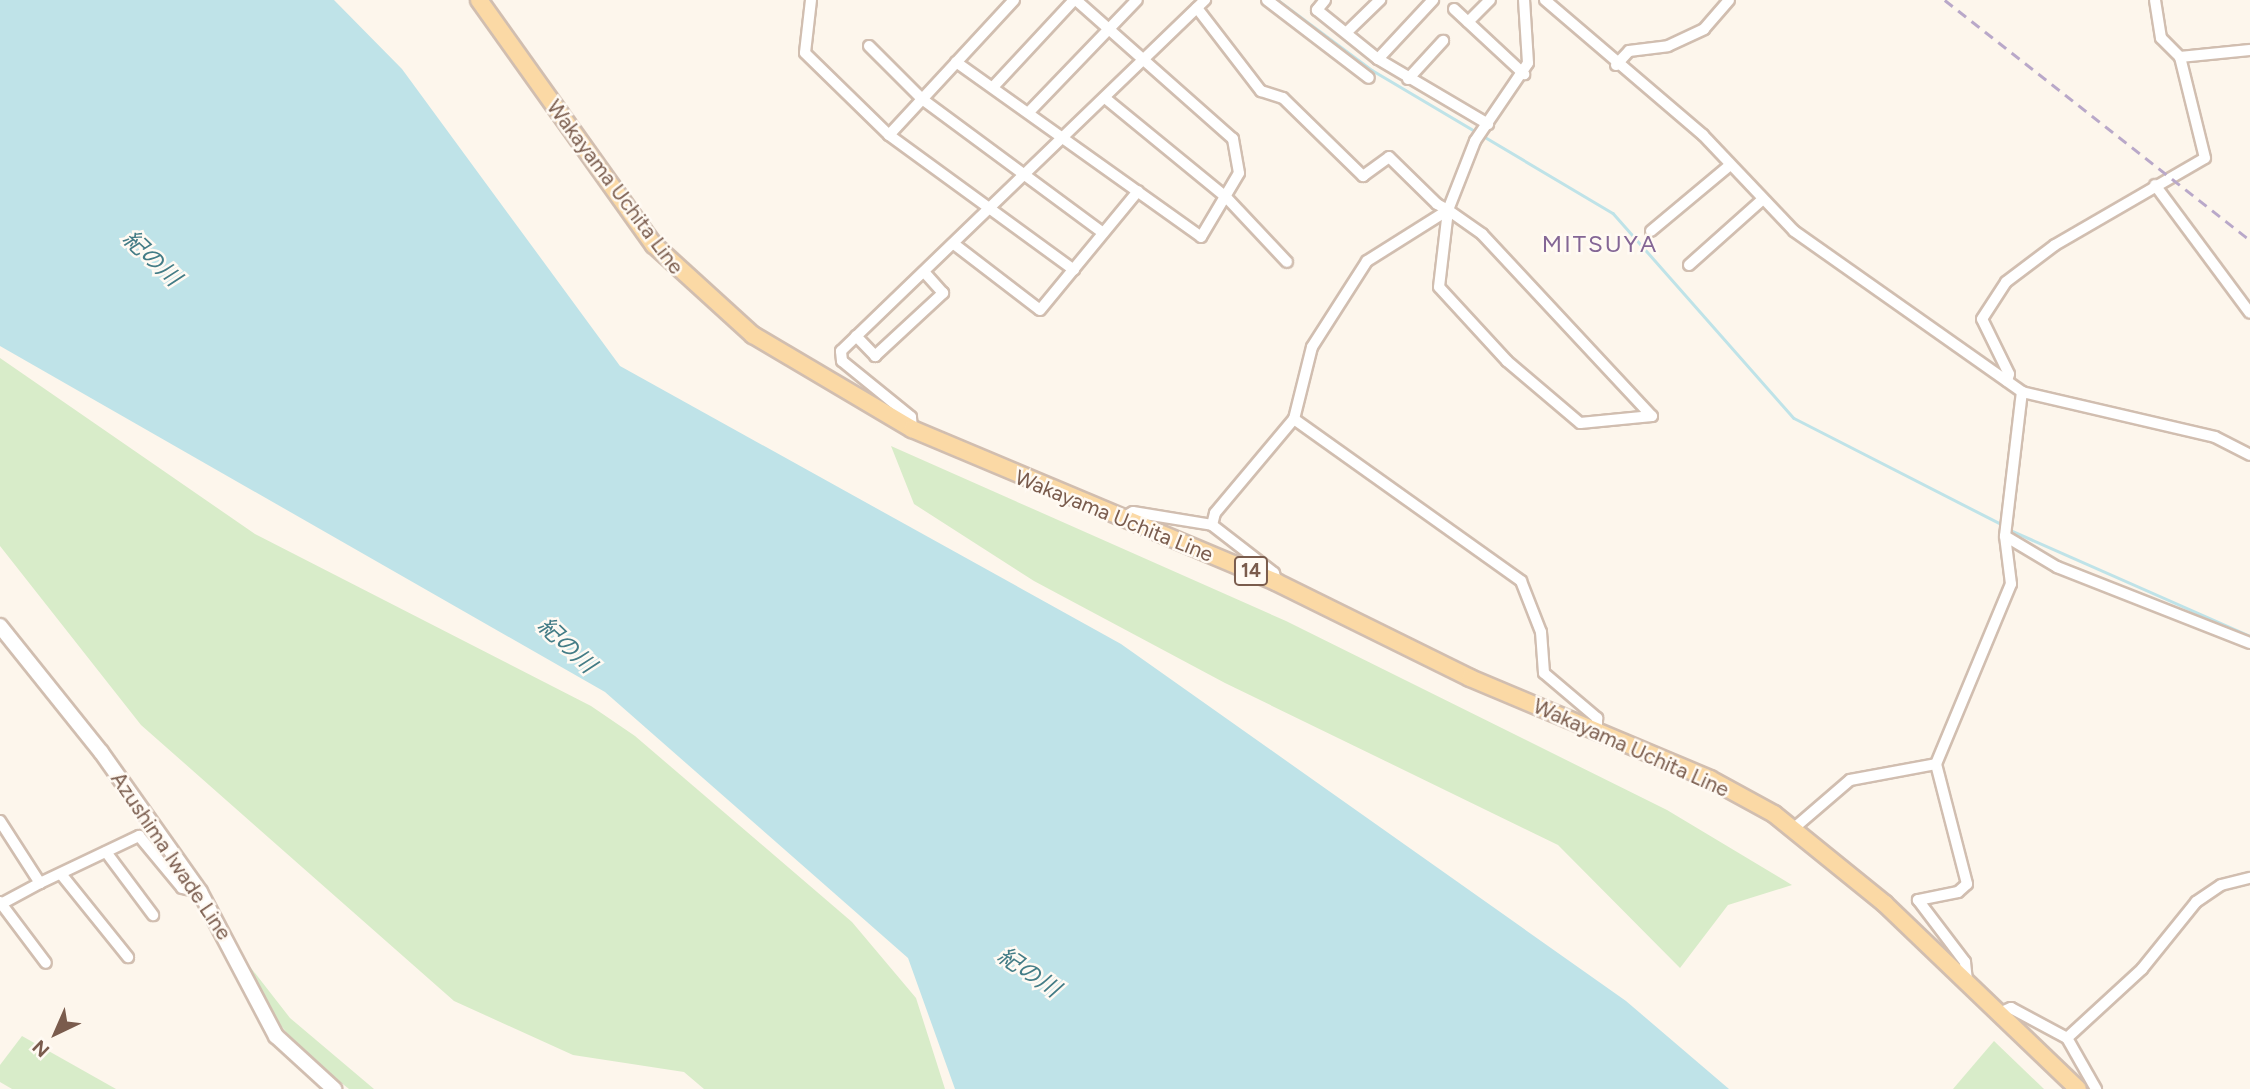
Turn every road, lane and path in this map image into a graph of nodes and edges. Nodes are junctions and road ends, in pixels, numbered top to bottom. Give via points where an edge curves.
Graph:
1 (479, 0) edge
2 (811, 0) edge
3 (1014, 0) edge
4 (1075, 0) edge
5 (1137, 0) edge
6 (1205, 0) edge
7 (1267, 0) edge
8 (1325, 0) edge
9 (1380, 0) edge
10 (1433, 0) edge
11 (1490, 0) edge
12 (1524, 0) edge
13 (1545, 0) edge
14 (1729, 0) edge
15 (2155, 0) edge
16 (1197, 8) junction
17 (1454, 9) dead end
18 (1468, 22) junction
19 (1108, 30) junction
20 (1348, 31) junction
21 (1443, 41) dead end
22 (869, 46) dead end
23 (2250, 50) edge
24 (2180, 57) junction
25 (1378, 59) junction
26 (956, 62) junction
27 (1141, 62) junction
28 (1616, 65) junction
29 (1524, 74) junction
30 (1370, 78) dead end
31 (1408, 79) junction
32 (993, 86) junction
33 (922, 99) junction
34 (1105, 99) junction
35 (1030, 111) junction
36 (1485, 127) junction
37 (889, 135) junction
38 (1067, 136) junction
39 (1729, 166) junction
40 (1027, 173) junction
41 (2155, 185) junction
42 (1138, 191) junction
43 (1226, 197) junction
44 (1762, 200) junction
45 (991, 208) junction
46 (1448, 211) junction
47 (1651, 231) dead end
48 (1103, 233) junction
49 (954, 244) junction
50 (1287, 261) dead end
51 (1689, 265) dead end
52 (1074, 270) junction
53 (923, 272) junction
54 (2250, 313) edge
55 (856, 336) junction
56 (2007, 382) junction
57 (2022, 393) junction
58 (1294, 419) junction
59 (912, 429) junction
60 (2250, 455) edge
61 (1124, 517) junction
62 (1212, 525) junction
63 (2006, 536) junction
64 (1276, 582) junction
65 (0, 626) edge
66 (2250, 643) edge
67 (1597, 732) junction
68 (1936, 764) junction
69 (0, 821) edge
70 (1793, 829) junction
71 (106, 852) junction
72 (61, 874) junction
73 (2250, 878) edge
74 (40, 883) junction
75 (200, 892) junction
76 (1, 903) edge
77 (153, 915) dead end
78 (128, 957) dead end
79 (46, 963) dead end
80 (1967, 983) junction
81 (1999, 1013) junction
82 (2067, 1038) junction
83 (334, 1089) edge
84 (2078, 1089) edge
85 (2096, 1089) edge

1 - 59 main road, Wakayama Uchita Line / 14 via 604,179 690,284 753,335
2 - 37 street via 805,52
3 - 26 street
4 - 19 street
4 - 32 street
5 - 19 street
6 - 16 street
7 - 30 street
8 - 20 street via 1317,10
9 - 20 street
10 - 25 street
11 - 18 street
12 - 29 street
13 - 28 street
14 - 28 street via 1703,29 1668,46 1629,51
15 - 24 street via 2161,38
16 - 27 street
16 - 46 street via 1262,91 1283,98 1363,176 1389,157
17 - 18 street
18 - 29 street
19 - 27 street
19 - 35 street
20 - 25 street
21 - 31 street
22 - 33 street
23 - 24 street
24 - 41 street via 2205,158
25 - 31 street
26 - 32 street
26 - 33 street
27 - 34 street
27 - 43 street via 1233,139 1239,173
28 - 39 street via 1703,135
29 - 36 street
31 - 36 street
32 - 35 street
33 - 37 street
33 - 40 street
34 - 38 street
34 - 43 street
35 - 38 street
36 - 46 street via 1475,141
37 - 45 street
38 - 40 street
38 - 42 street
39 - 44 street
39 - 47 street
40 - 45 street
40 - 48 street
41 - 54 street
41 - 56 street via 2006,282 1982,319 2009,374
42 - 43 street via 1201,237
42 - 48 street
43 - 50 street
44 - 51 street
44 - 56 street via 1831,260
45 - 49 street
45 - 52 street
46 - 46 street via 1526,278 1548,310 1651,415 1580,422 1474,329 1439,287
46 - 58 street via 1367,261 1312,347
48 - 52 street
49 - 52 street via 1040,310
49 - 53 street
53 - 55 street
53 - 55 street via 943,293 875,356
55 - 59 street via 841,351 842,360 911,417
56 - 57 street
57 - 60 street via 2215,436
57 - 63 street
58 - 62 street via 1214,513
58 - 67 street via 1521,581 1535,609 1544,673 1597,718
59 - 61 main road, Wakayama Uchita Line / 14
61 - 62 street via 1133,512
61 - 64 main road, Wakayama Uchita Line / 14
62 - 64 street via 1274,573
63 - 66 street via 2057,567
63 - 68 street via 2011,584 2004,611
64 - 67 main road, Wakayama Uchita Line / 14 via 1470,678
65 - 75 main road, Azushima Iwade Line via 101,752
67 - 70 main road, Wakayama Uchita Line / 14 via 1710,779
68 - 70 street via 1850,780
68 - 80 street via 1967,884 1958,892 1918,900 1965,962
69 - 74 street
70 - 80 main road, Wakayama Uchita Line / 14
71 - 72 street
71 - 75 street via 139,836 182,888
71 - 77 street
72 - 74 street
72 - 78 street
73 - 82 street via 2221,885 2196,902 2142,969
74 - 76 street
75 - 83 main road, Azushima Iwade Line via 276,1036
76 - 79 street
80 - 81 main road, Wakayama Uchita Line / 14
81 - 82 street via 2011,1008
81 - 84 main road, Wakayama Uchita Line / 14
82 - 85 street

